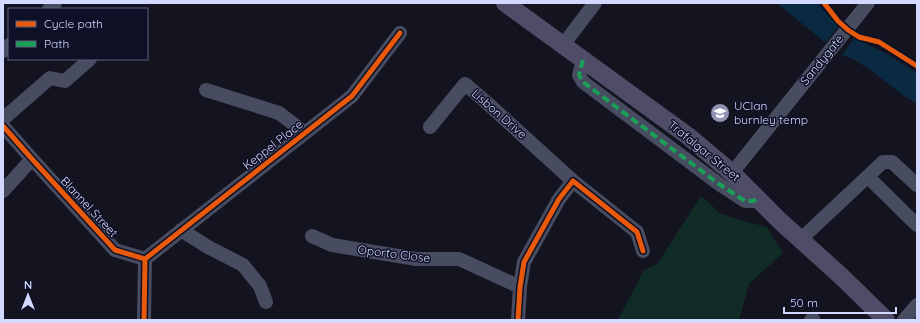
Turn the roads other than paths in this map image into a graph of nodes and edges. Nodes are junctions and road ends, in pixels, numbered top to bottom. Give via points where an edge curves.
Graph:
1 (505, 3) edge
2 (595, 3) edge
3 (868, 3) edge
4 (400, 33) dead end
5 (563, 45) junction
6 (89, 60) edge
7 (583, 60) junction
8 (206, 90) dead end
9 (3, 119) edge
10 (3, 126) edge
11 (430, 127) dead end
12 (305, 133) junction
13 (32, 159) junction
14 (732, 172) junction
15 (868, 176) junction
16 (573, 181) junction
17 (917, 185) edge
18 (3, 191) edge
19 (758, 198) junction
20 (917, 225) edge
21 (181, 230) junction
22 (312, 236) dead end
23 (801, 239) junction
24 (643, 251) dead end
25 (145, 259) junction
26 (520, 288) junction
27 (266, 302) dead end
28 (917, 305) edge
29 (144, 320) edge
30 (518, 320) edge
31 (886, 320) edge
32 (904, 320) edge

1 - 5 main road, Trafalgar Street
2 - 5 street
3 - 14 street, Sandygate
4 - 12 street, Keppel Place via 352,96
5 - 7 main road, Trafalgar Street
6 - 9 street via 65,81 50,78
7 - 14 main road, Trafalgar Street via 688,136
7 - 19 street via 579,75 583,82 719,184 745,201
8 - 12 street via 280,113
10 - 13 street, Blannel Street
11 - 16 street, Lisbon Drive via 465,84
12 - 21 street, Keppel Place
13 - 18 street
13 - 25 street, Blannel Street via 115,250
14 - 19 main road, Trafalgar Street
15 - 17 street via 883,162 892,162
15 - 20 street
15 - 23 street
16 - 24 street, Lisbon Drive via 637,232
16 - 26 street via 559,199 524,262
19 - 23 main road, Trafalgar Street
21 - 25 street, Keppel Place
21 - 27 street via 243,265 260,286
22 - 26 street, Oporto Close via 332,245 416,259 459,259
23 - 31 main road, Trafalgar Street
25 - 29 street
26 - 30 street
28 - 32 street

